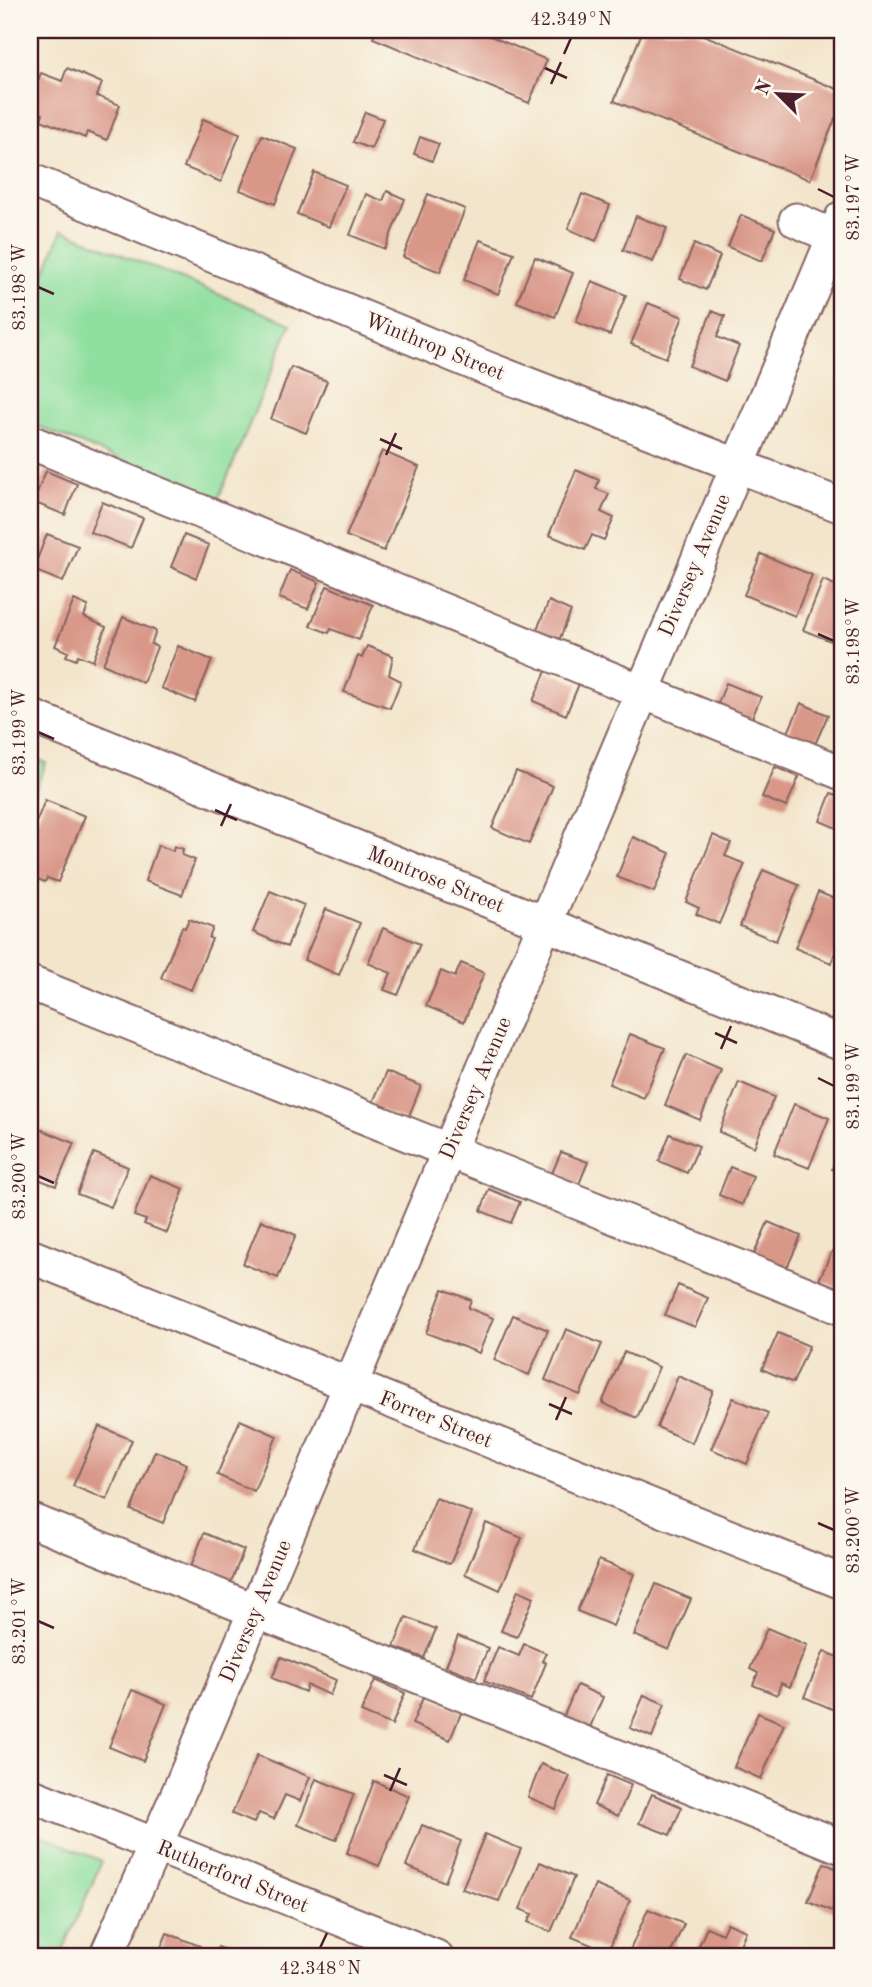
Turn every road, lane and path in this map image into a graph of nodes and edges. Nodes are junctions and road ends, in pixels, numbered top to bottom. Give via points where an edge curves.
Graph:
1 (30, 180) edge
2 (796, 220) dead end
3 (840, 232) edge
4 (30, 442) edge
5 (737, 463) junction
6 (842, 506) edge
7 (641, 692) junction
8 (30, 716) edge
9 (842, 773) edge
10 (545, 923) junction
11 (30, 983) edge
12 (842, 1043) edge
13 (449, 1150) junction
14 (30, 1256) edge
15 (842, 1308) edge
16 (350, 1385) junction
17 (30, 1520) edge
18 (842, 1582) edge
19 (255, 1611) junction
20 (30, 1795) edge
21 (154, 1844) junction
22 (842, 1847) edge
23 (106, 1957) edge
24 (436, 1957) edge

1 - 5 street, Winthrop Street via 488,369
2 - 3 street
3 - 5 street, Diversey Avenue
4 - 7 street
5 - 6 street, Winthrop Street
5 - 7 street, Diversey Avenue
7 - 9 street
7 - 10 street, Diversey Avenue
8 - 10 street, Montrose Street
10 - 12 street, Montrose Street
10 - 13 street, Diversey Avenue
11 - 13 street
13 - 15 street
13 - 16 street, Diversey Avenue
14 - 16 street, Forrer Street
16 - 18 street, Forrer Street
16 - 19 street, Diversey Avenue
17 - 19 street
19 - 21 street, Diversey Avenue
19 - 22 street
20 - 21 street, Rutherford Street
21 - 23 street, Diversey Avenue
21 - 24 street, Rutherford Street

